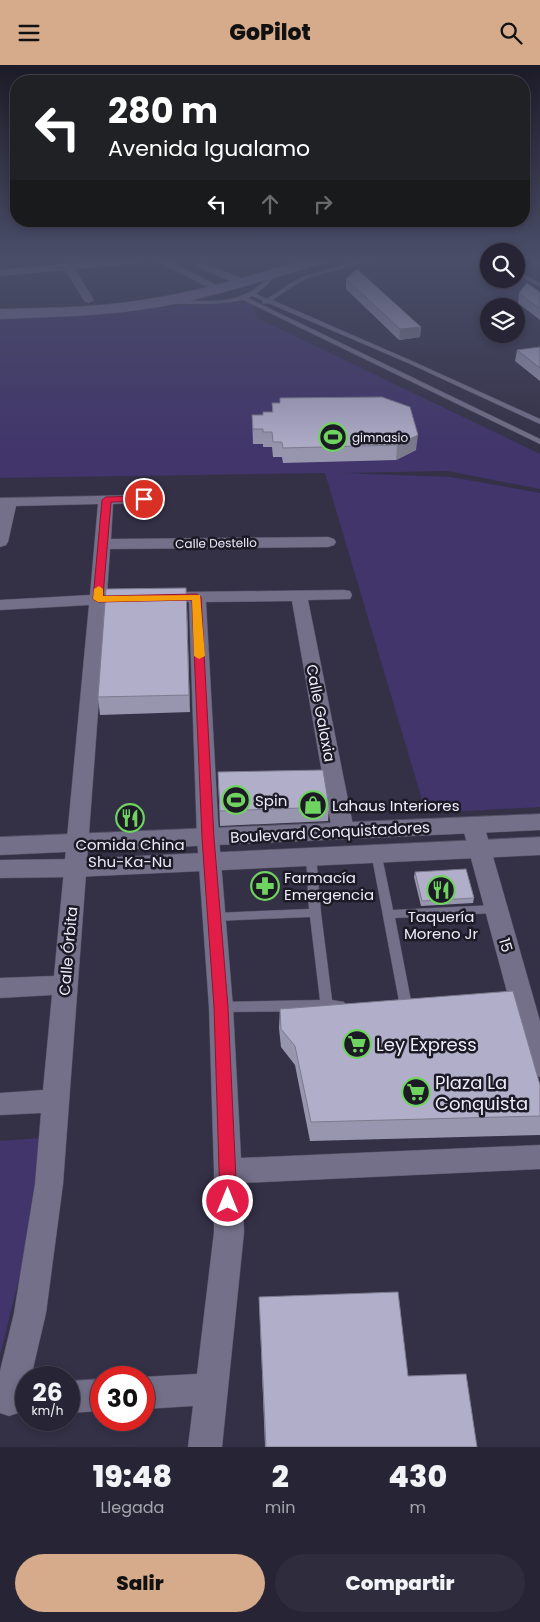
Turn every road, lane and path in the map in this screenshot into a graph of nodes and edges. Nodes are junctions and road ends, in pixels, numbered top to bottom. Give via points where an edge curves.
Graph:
1 (299, 324) edge
2 (323, 324) edge
3 (386, 352) junction
4 (365, 358) junction
5 (410, 362) junction
6 (388, 369) junction
7 (540, 422) edge
8 (540, 442) edge
9 (144, 499) dead end
10 (106, 500) junction
11 (5, 502) edge
12 (328, 541) dead end
13 (0, 542) edge
14 (103, 544) junction
15 (299, 595) junction
16 (344, 595) dead end
17 (197, 597) junction
18 (167, 598) edge
19 (98, 599) junction
20 (127, 599) edge
21 (0, 605) edge
22 (540, 822) edge
23 (343, 830) junction
24 (476, 836) junction
25 (0, 846) edge
26 (540, 846) edge
27 (209, 849) junction
28 (376, 852) junction
29 (76, 855) junction
30 (310, 855) junction
31 (0, 869) edge
32 (495, 909) junction
33 (315, 913) junction
34 (387, 914) junction
35 (214, 917) junction
36 (65, 985) junction
37 (0, 987) edge
38 (405, 1001) edge
39 (356, 1004) edge
40 (327, 1006) junction
41 (221, 1007) junction
42 (539, 1056) edge
43 (56, 1101) junction
44 (0, 1104) edge
45 (540, 1157) edge
46 (228, 1171) junction
47 (212, 1389) junction
48 (155, 1392) edge
49 (12, 1400) edge
50 (205, 1447) edge

1 - 4 lane
2 - 3 lane
3 - 4 lane
3 - 5 lane
4 - 6 lane
5 - 6 lane
5 - 7 lane
6 - 8 lane
9 - 10 street
10 - 11 street
10 - 14 street, Calle Órbita
11 - 13 street
12 - 14 street, Calle Destello
14 - 19 street, Calle Órbita
15 - 16 street
15 - 17 street
15 - 23 street, Calle Galaxia
17 - 18 street
17 - 27 street
19 - 20 street
19 - 21 street
19 - 29 street, Calle Órbita
22 - 24 street, Boulevard Conquistadores
23 - 24 street, Boulevard Conquistadores
23 - 27 street, Boulevard Conquistadores
24 - 26 street, Boulevard Conquistadores
24 - 28 street, Boulevard Conquistadores
24 - 32 street, 15
25 - 29 street, Boulevard Conquistadores
27 - 29 street, Boulevard Conquistadores
27 - 30 street, Boulevard Conquistadores
27 - 35 street
28 - 30 street, Boulevard Conquistadores
28 - 34 lane
29 - 31 street, Boulevard Conquistadores
29 - 36 street, Calle Órbita
30 - 33 lane
32 - 34 lane
32 - 42 street, 15 via 516,995
33 - 35 lane
33 - 40 lane
34 - 38 lane
35 - 41 street
36 - 37 street
36 - 43 street, Calle Órbita
39 - 40 lane
40 - 41 lane
41 - 46 street
43 - 44 street
43 - 49 street, Calle Órbita via 42,1239
45 - 46 street
46 - 47 street via 229,1232
47 - 48 street
47 - 50 street

